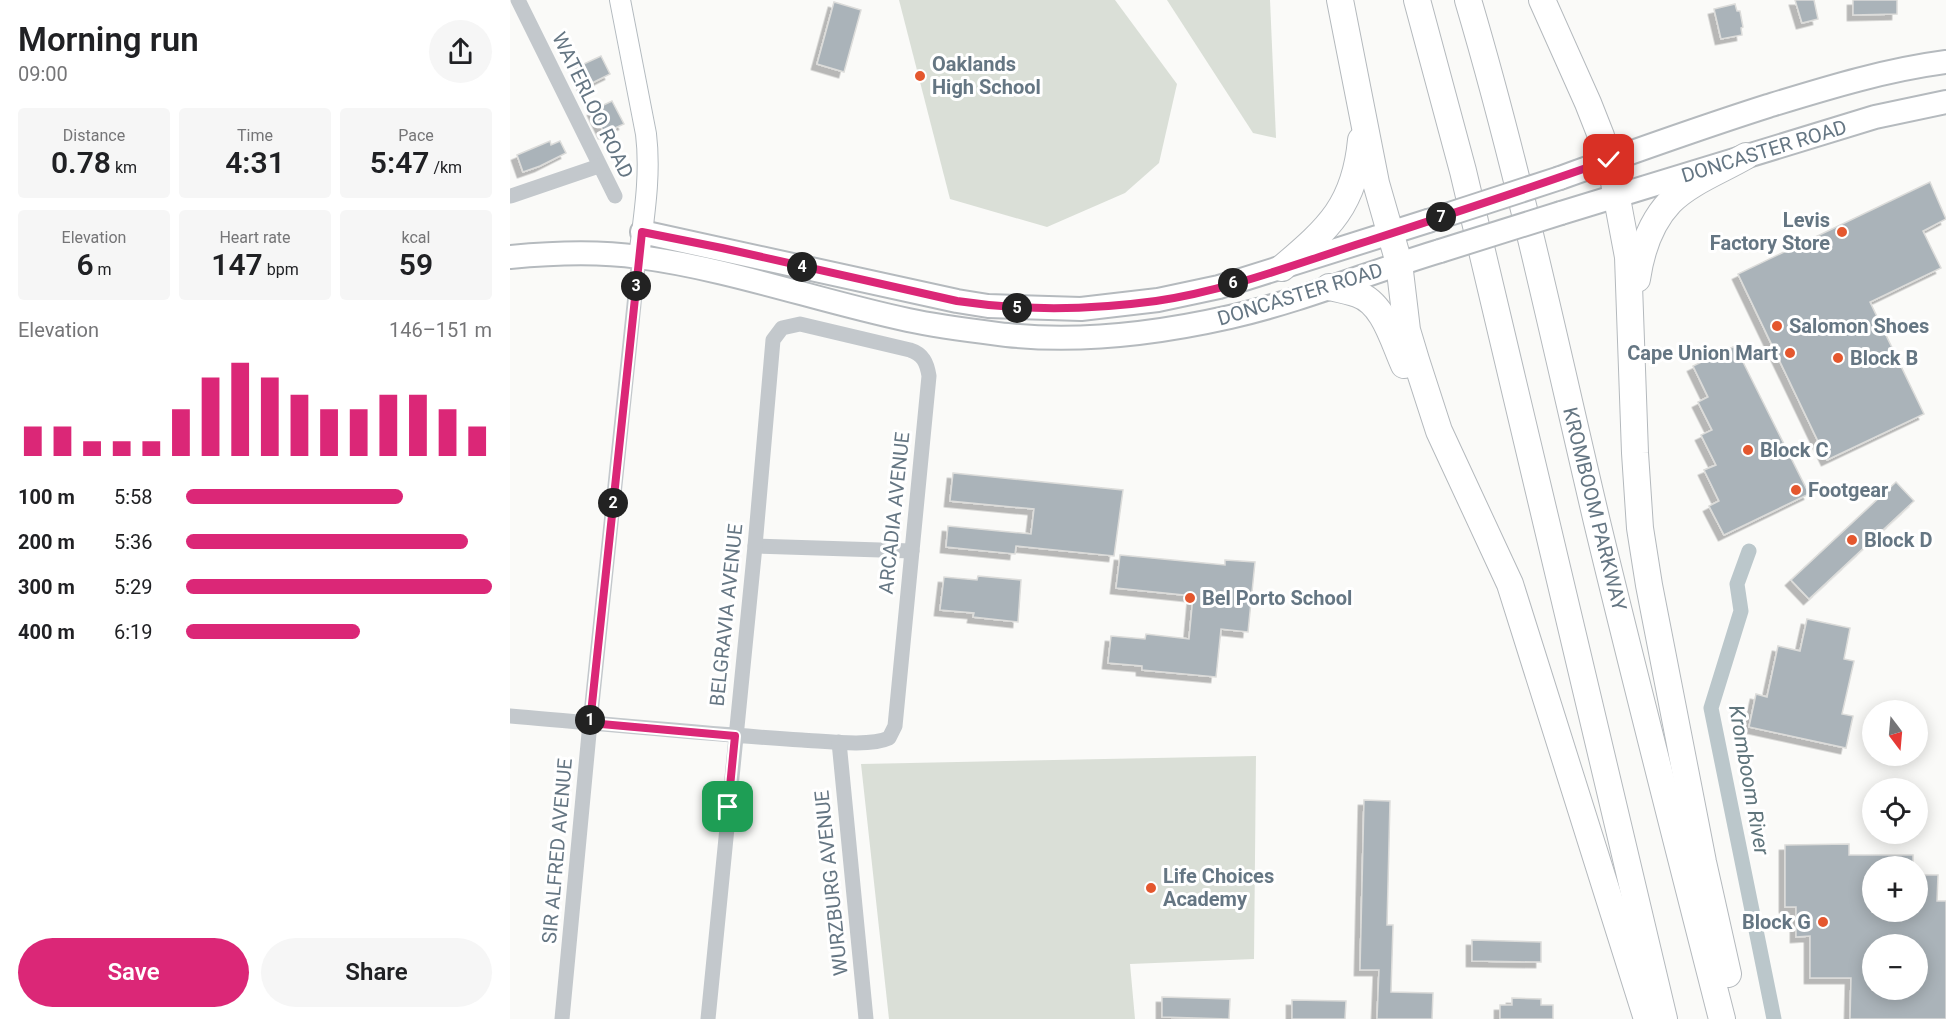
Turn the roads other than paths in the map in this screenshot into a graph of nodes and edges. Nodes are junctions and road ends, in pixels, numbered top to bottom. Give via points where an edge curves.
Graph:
1 (518, 0) edge
2 (620, 0) edge
3 (1340, 0) edge
4 (1417, 0) edge
5 (1468, 0) edge
6 (1542, 0) edge
7 (1946, 62) edge
8 (1946, 102) edge
9 (1362, 121) junction
10 (1746, 156) junction
11 (1609, 160) junction
12 (599, 166) junction
13 (511, 196) edge
14 (615, 196) dead end
15 (1617, 196) junction
16 (642, 232) junction
17 (1390, 234) junction
18 (510, 257) edge
19 (639, 257) junction
20 (1400, 263) junction
21 (1282, 268) junction
22 (1329, 287) junction
23 (1631, 310) junction
24 (853, 336) joint
25 (1439, 431) junction
26 (755, 546) junction
27 (912, 551) junction
28 (510, 716) edge
29 (590, 723) junction
30 (735, 736) junction
31 (839, 742) junction
32 (562, 1019) edge
33 (708, 1019) edge
34 (866, 1019) edge
35 (1647, 1019) edge
36 (1665, 1019) edge
37 (1722, 1019) edge
38 (1737, 1019) edge

1 - 12 street, WATERLOO ROAD
2 - 16 street via 646,134 648,181
3 - 9 highway
4 - 36 highway via 1465,182
5 - 37 highway, KROMBOOM PARKWAY via 1511,154 1604,549
6 - 11 highway
7 - 11 main road, DONCASTER ROAD via 1882,72
8 - 10 main road, DONCASTER ROAD via 1875,117
9 - 17 highway
9 - 21 highway via 1356,169 1341,209 1320,235
10 - 15 main road, DONCASTER ROAD
10 - 23 highway via 1694,184 1661,214 1644,248
11 - 15 highway
11 - 17 main road, DONCASTER ROAD, bridge
12 - 13 street
12 - 14 street, WATERLOO ROAD
15 - 20 main road, DONCASTER ROAD, bridge
15 - 23 highway via 1629,257
16 - 19 street
16 - 21 main road, DONCASTER ROAD via 957,301 1022,308 1081,309 1158,300
17 - 20 highway
17 - 21 main road, DONCASTER ROAD
18 - 19 main road, DONCASTER ROAD
19 - 22 main road, DONCASTER ROAD via 724,273 910,321 1046,337 1164,330 1232,317
19 - 29 street, SIR ALFRED AVENUE
20 - 22 main road, DONCASTER ROAD
20 - 25 highway via 1407,330
22 - 25 highway via 1358,294 1377,308
23 - 38 highway via 1640,528
24 - 26 street, BELGRAVIA AVENUE via 794,324 782,328 773,340
24 - 27 street, ARCADIA AVENUE via 916,352 927,368
25 - 35 highway via 1510,584
26 - 27 street
26 - 30 street, BELGRAVIA AVENUE
27 - 31 street, ARCADIA AVENUE via 895,726 891,736 882,741
28 - 29 street
29 - 30 street
29 - 32 street, SIR ALFRED AVENUE
30 - 31 street
30 - 33 street, BELGRAVIA AVENUE
31 - 34 street, WURZBURG AVENUE

